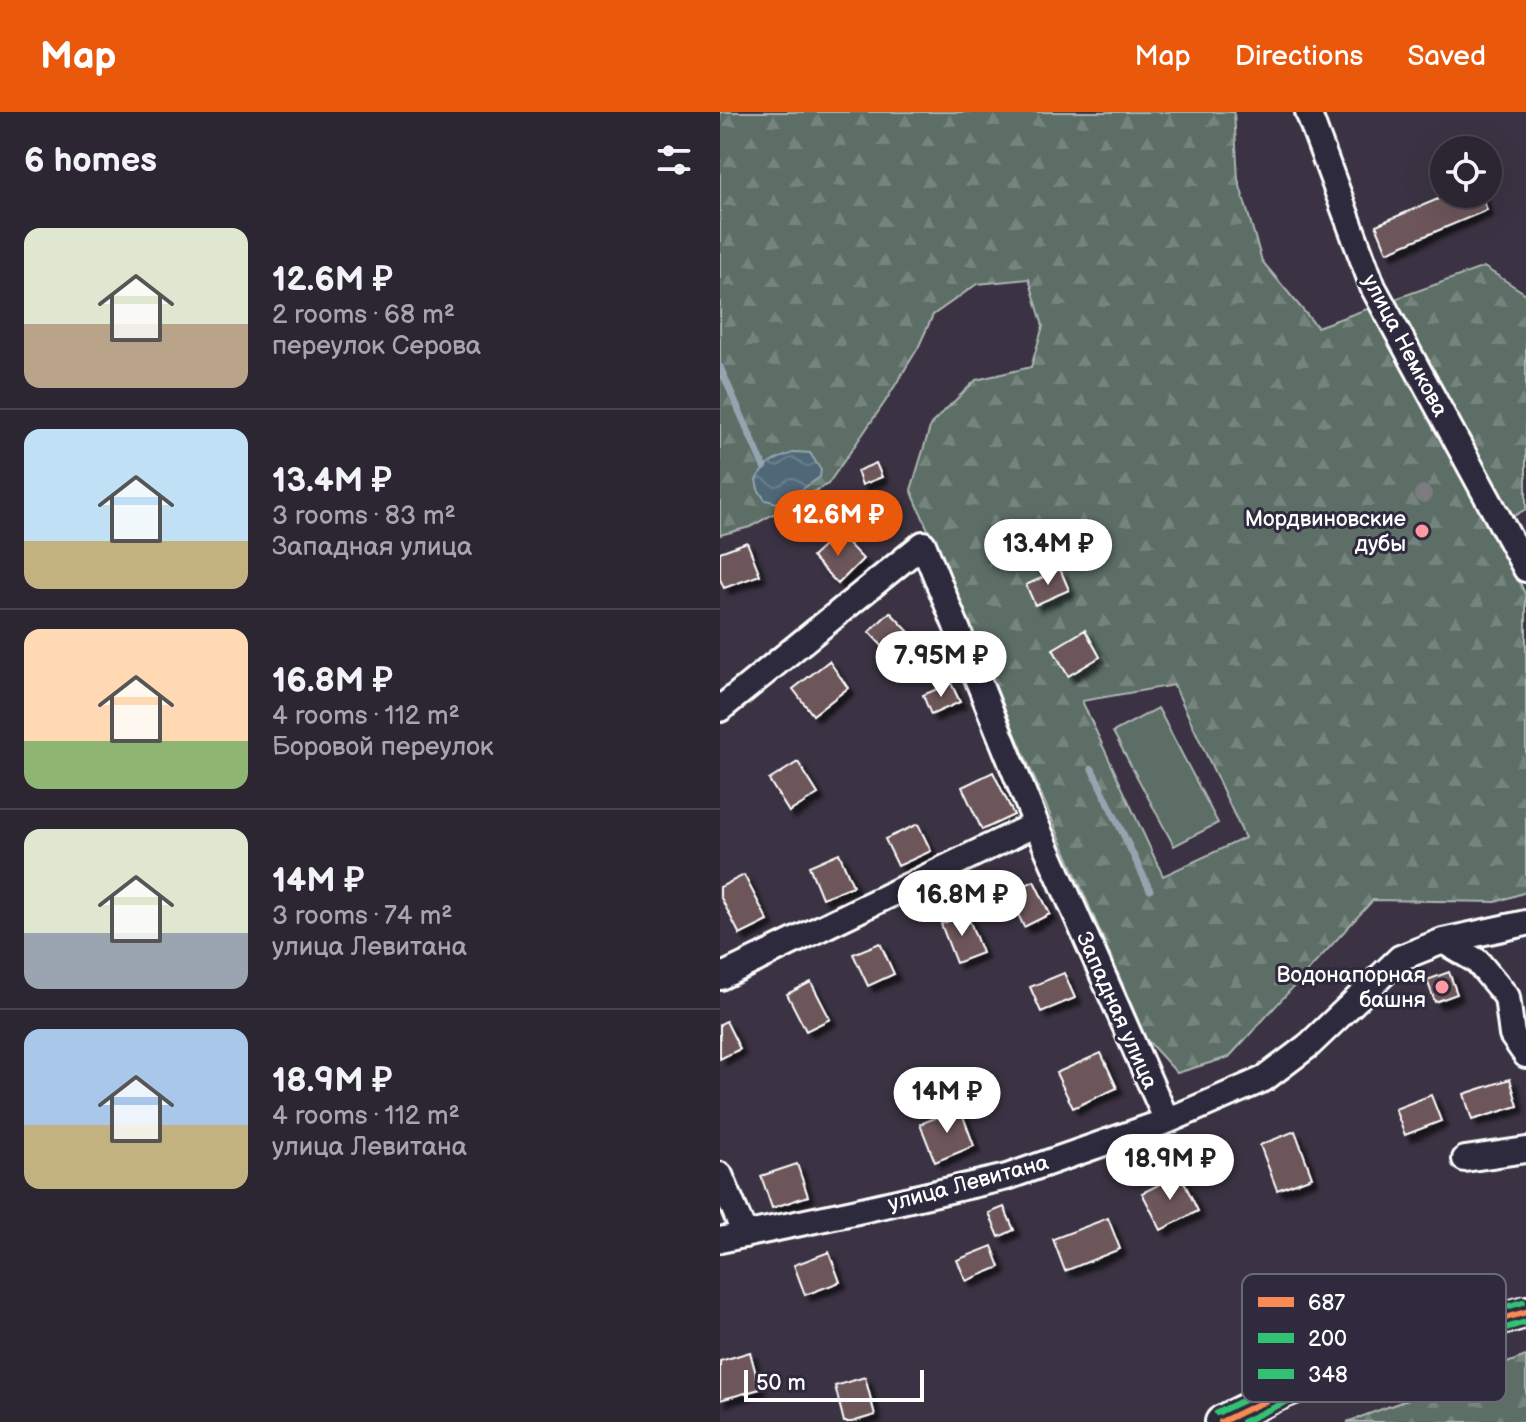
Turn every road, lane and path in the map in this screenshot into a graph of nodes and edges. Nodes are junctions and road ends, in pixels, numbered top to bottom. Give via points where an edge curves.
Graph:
1 (1308, 112) edge
2 (1526, 569) edge
3 (720, 709) edge
4 (1036, 824) junction
5 (1526, 923) edge
6 (1443, 941) junction
7 (720, 977) edge
8 (1526, 1055) edge
9 (1167, 1121) junction
10 (1526, 1150) edge
11 (1465, 1159) dead end
12 (720, 1175) edge
13 (745, 1235) junction
14 (720, 1240) edge
15 (1526, 1312) edge
16 (1506, 1318) edge
17 (1264, 1402) edge
18 (1221, 1422) edge

1 - 2 street, улица Немкова via 1373,287
3 - 4 street, Западная улица via 923,544
4 - 7 street
4 - 9 street, Западная улица
5 - 6 street, улица Левитана
6 - 8 street via 1477,961 1507,997 1512,1035
6 - 9 street, улица Левитана via 1400,958 1309,1045 1264,1079
9 - 13 street, улица Левитана via 1007,1177
10 - 11 street
12 - 13 street
13 - 14 street, улица Левитана
15 - 16 main road
17 - 18 main road

